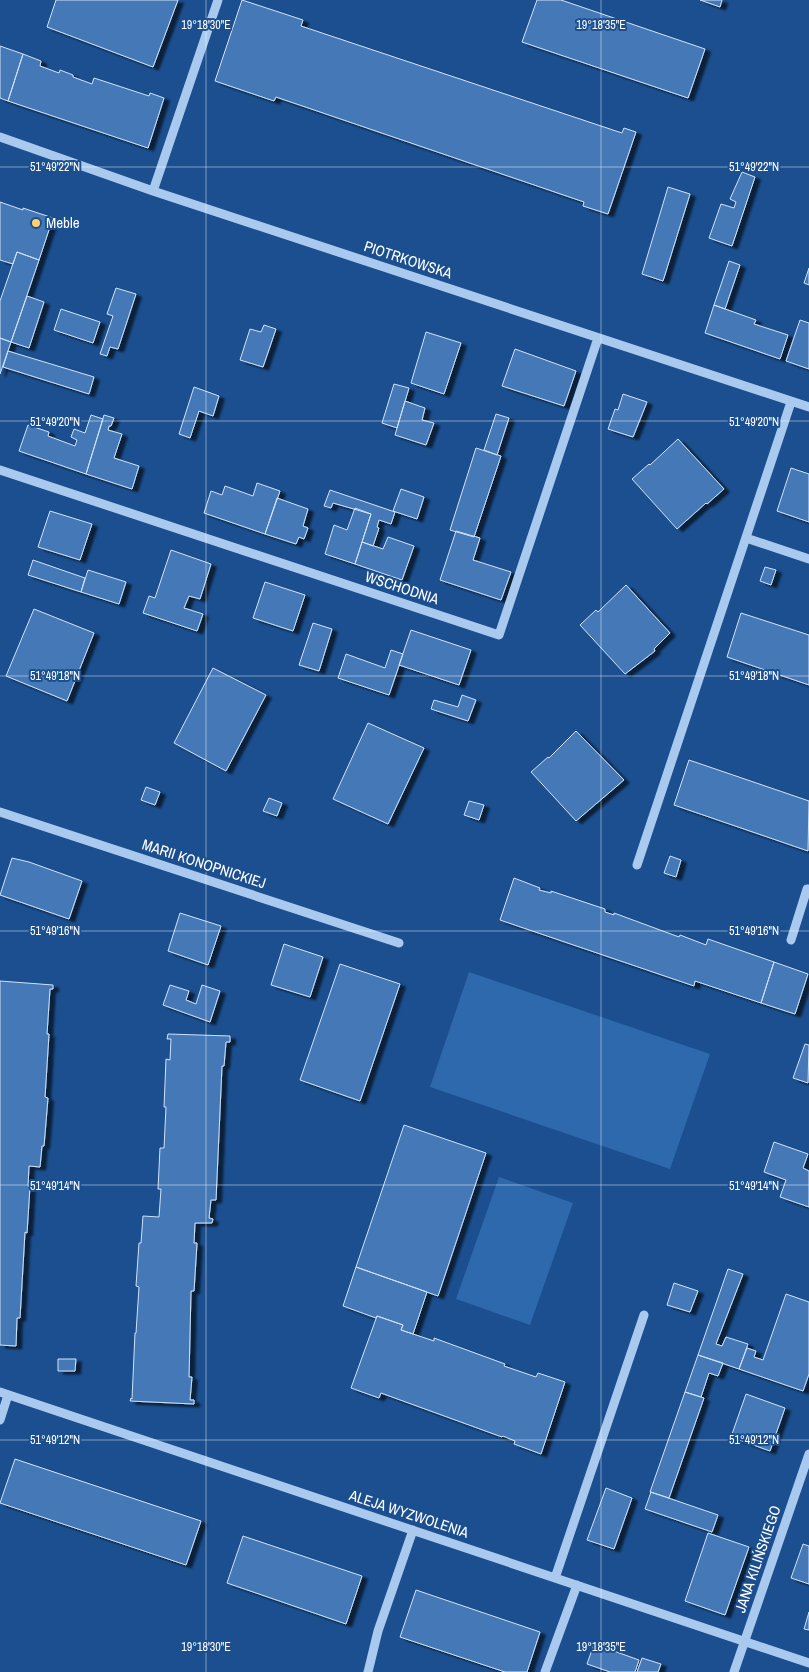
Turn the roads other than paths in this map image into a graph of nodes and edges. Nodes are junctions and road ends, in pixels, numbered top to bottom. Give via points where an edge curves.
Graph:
1 (218, 0) edge
2 (0, 136) edge
3 (153, 191) junction
4 (598, 338) junction
5 (791, 402) junction
6 (809, 408) edge
7 (0, 470) edge
8 (746, 538) junction
9 (809, 559) edge
10 (0, 812) edge
11 (637, 865) dead end
12 (809, 888) edge
13 (791, 940) dead end
14 (399, 943) dead end
15 (644, 1315) dead end
16 (4, 1394) edge
17 (0, 1420) edge
18 (809, 1454) edge
19 (413, 1530) junction
20 (554, 1578) junction
21 (577, 1585) junction
22 (745, 1642) junction
23 (809, 1663) edge
24 (368, 1672) edge
25 (546, 1672) edge
26 (734, 1672) edge

1 - 3 street
2 - 3 street, PIOTRKOWSKA
3 - 4 street, PIOTRKOWSKA
4 - 5 street, PIOTRKOWSKA
4 - 7 street, WSCHODNIA via 499,634
5 - 6 street, PIOTRKOWSKA
5 - 8 street
8 - 9 street
8 - 11 street
10 - 14 street, MARII KONOPNICKIEJ
12 - 13 street
15 - 20 street
16 - 17 street
16 - 19 street, ALEJA WYZWOLENIA
18 - 22 street, JANA KILIŃSKIEGO
19 - 20 street, ALEJA WYZWOLENIA
19 - 24 street via 378,1631
20 - 21 street, ALEJA WYZWOLENIA
21 - 22 street, ALEJA WYZWOLENIA
21 - 25 street
22 - 23 street, ALEJA WYZWOLENIA
22 - 26 street, JANA KILIŃSKIEGO

